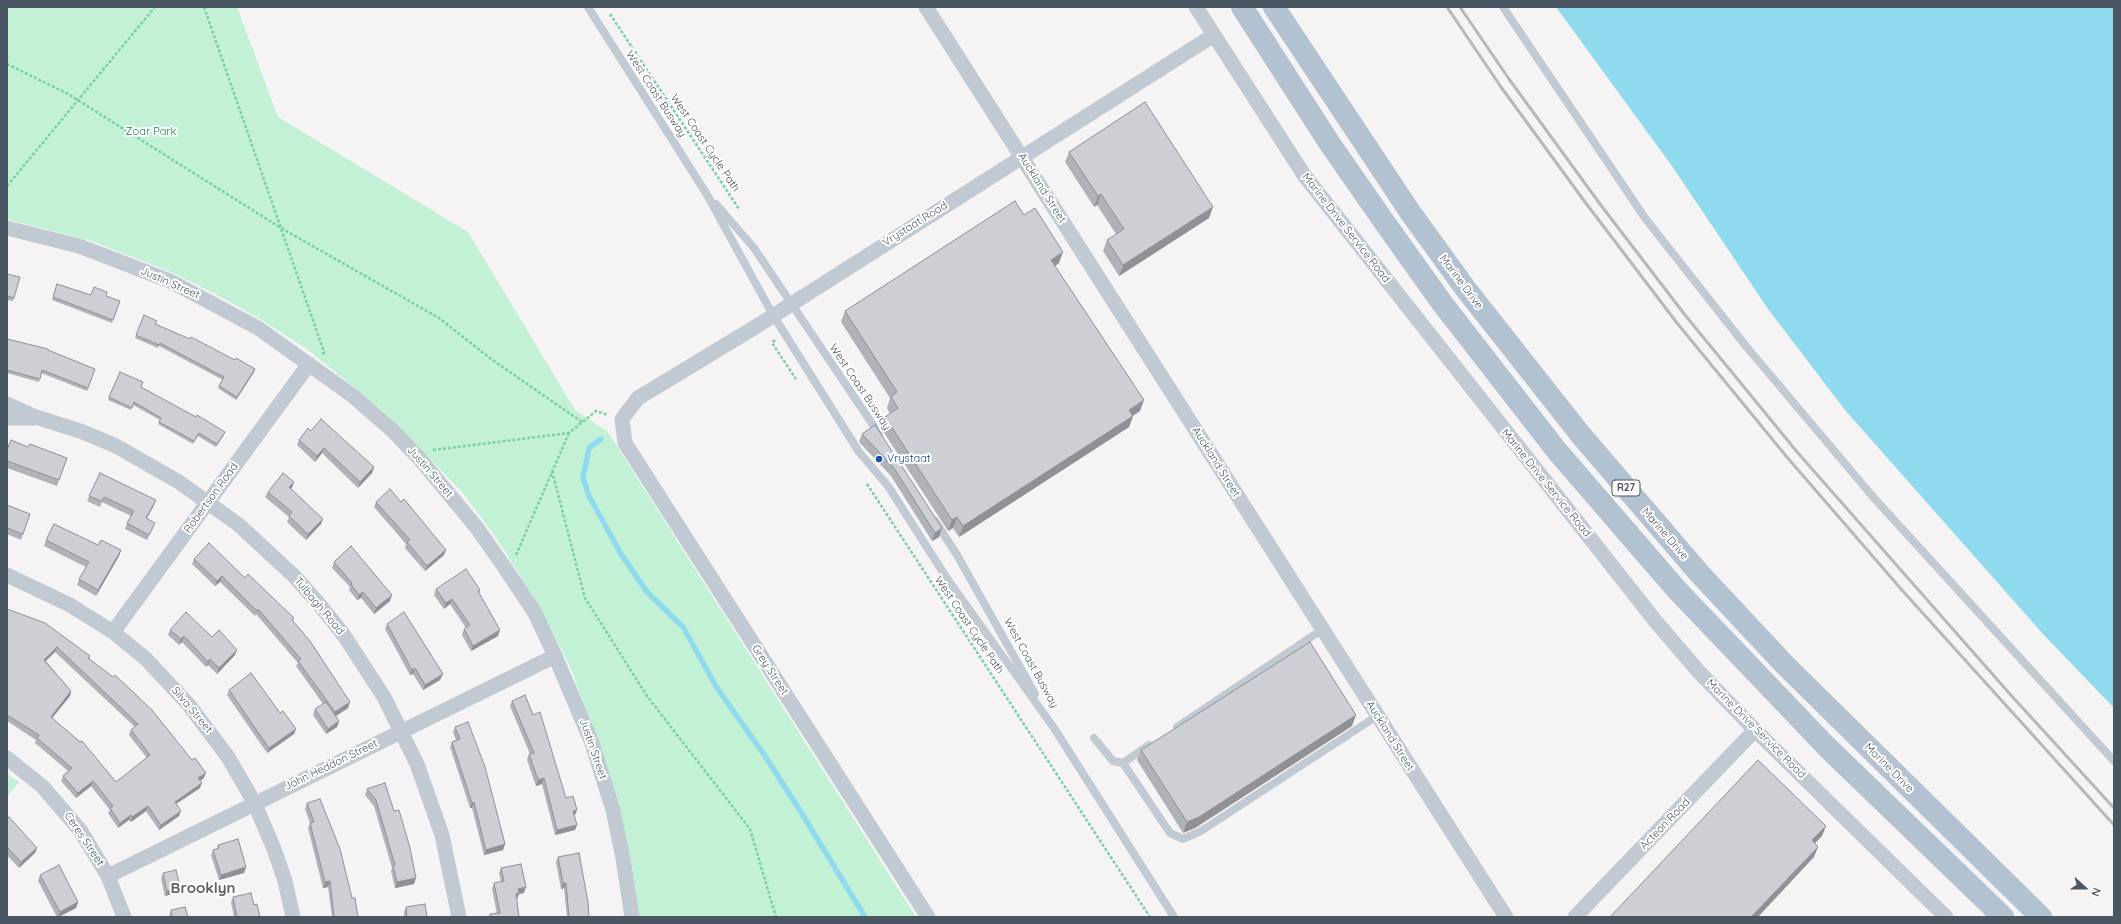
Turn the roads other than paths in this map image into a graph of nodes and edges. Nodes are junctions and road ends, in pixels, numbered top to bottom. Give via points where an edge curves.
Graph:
1 (588, 7) edge
2 (926, 7) edge
3 (1196, 7) edge
4 (1242, 7) edge
5 (1274, 7) edge
6 (1503, 7) edge
7 (1214, 35) junction
8 (1023, 157) junction
9 (706, 193) junction
10 (7, 228) edge
11 (790, 304) junction
12 (773, 315) junction
13 (315, 361) junction
14 (7, 404) edge
15 (36, 417) junction
16 (7, 418) edge
17 (622, 419) joint
18 (883, 441) edge
19 (209, 502) junction
20 (932, 516) edge
21 (7, 575) edge
22 (1323, 629) junction
23 (113, 632) junction
24 (556, 656) junction
25 (1377, 716) junction
26 (1054, 728) junction
27 (402, 730) junction
28 (1755, 730) junction
29 (1168, 733) edge
30 (1094, 738) dead end
31 (1156, 741) edge
32 (7, 758) edge
33 (2114, 761) edge
34 (1124, 763) junction
35 (254, 802) junction
36 (108, 876) junction
37 (124, 917) edge
38 (294, 917) edge
39 (459, 917) edge
40 (632, 917) edge
41 (928, 917) edge
42 (1174, 917) edge
43 (1506, 917) edge
44 (1575, 917) edge
45 (1946, 917) edge
46 (2003, 917) edge
47 (2041, 917) edge

1 - 9 lane, West Coast Busway
2 - 8 street, Auckland Street
3 - 7 street, Marine Drive Service Road
4 - 46 main road, R27 via 1330,144 1390,230 1442,303 1557,451 1677,590 1827,747
5 - 47 main road, Marine Drive / R27 via 1410,212 1460,282 1590,445 1699,573 1784,664
6 - 33 lane via 1645,218 1745,345 1874,498
7 - 8 street, Vrystaat Road
7 - 28 street, Marine Drive Service Road via 1313,187 1658,623 1699,672
8 - 11 street, Vrystaat Road
8 - 22 street, Auckland Street
9 - 11 lane, West Coast Busway via 754,248
9 - 12 lane, West Coast Busway
10 - 13 street, Justin Street via 79,246 170,281
11 - 12 street, Vrystaat Road
11 - 18 lane, West Coast Busway
12 - 17 street, Vrystaat Road via 638,398
12 - 26 lane, West Coast Busway via 859,452 888,486 946,577
13 - 19 street, Robertson Road
13 - 24 street, Justin Street via 392,430 419,458 477,528 535,613
14 - 15 street, Tulbagh Road
15 - 16 street, Tulbagh Road
15 - 19 street, Tulbagh Road via 116,446
17 - 41 street, Grey Street via 626,443
19 - 23 street, Robertson Road
19 - 27 street, Tulbagh Road via 267,550 319,604 364,665
20 - 26 lane, West Coast Busway
21 - 23 street, Silva Street via 70,605
22 - 25 street, Auckland Street
22 - 29 lane
23 - 35 street, Silva Street via 146,659 189,704 228,757
24 - 27 street, John Heddon Street
24 - 40 street, Justin Street via 592,743 613,810
25 - 34 lane via 1201,831 1183,839 1170,833
25 - 43 street, Auckland Street
26 - 42 lane, West Coast Busway
27 - 35 street, John Heddon Street
27 - 39 street, Tulbagh Road via 420,771 442,835
28 - 44 street, Acteon Road
28 - 45 street, Marine Drive Service Road
30 - 34 lane via 1113,761
31 - 34 lane
32 - 36 street, Ceres Street via 42,786 62,807 80,830
35 - 36 street, John Heddon Street
35 - 38 street, Silva Street via 274,849
36 - 37 street, Ceres Street

